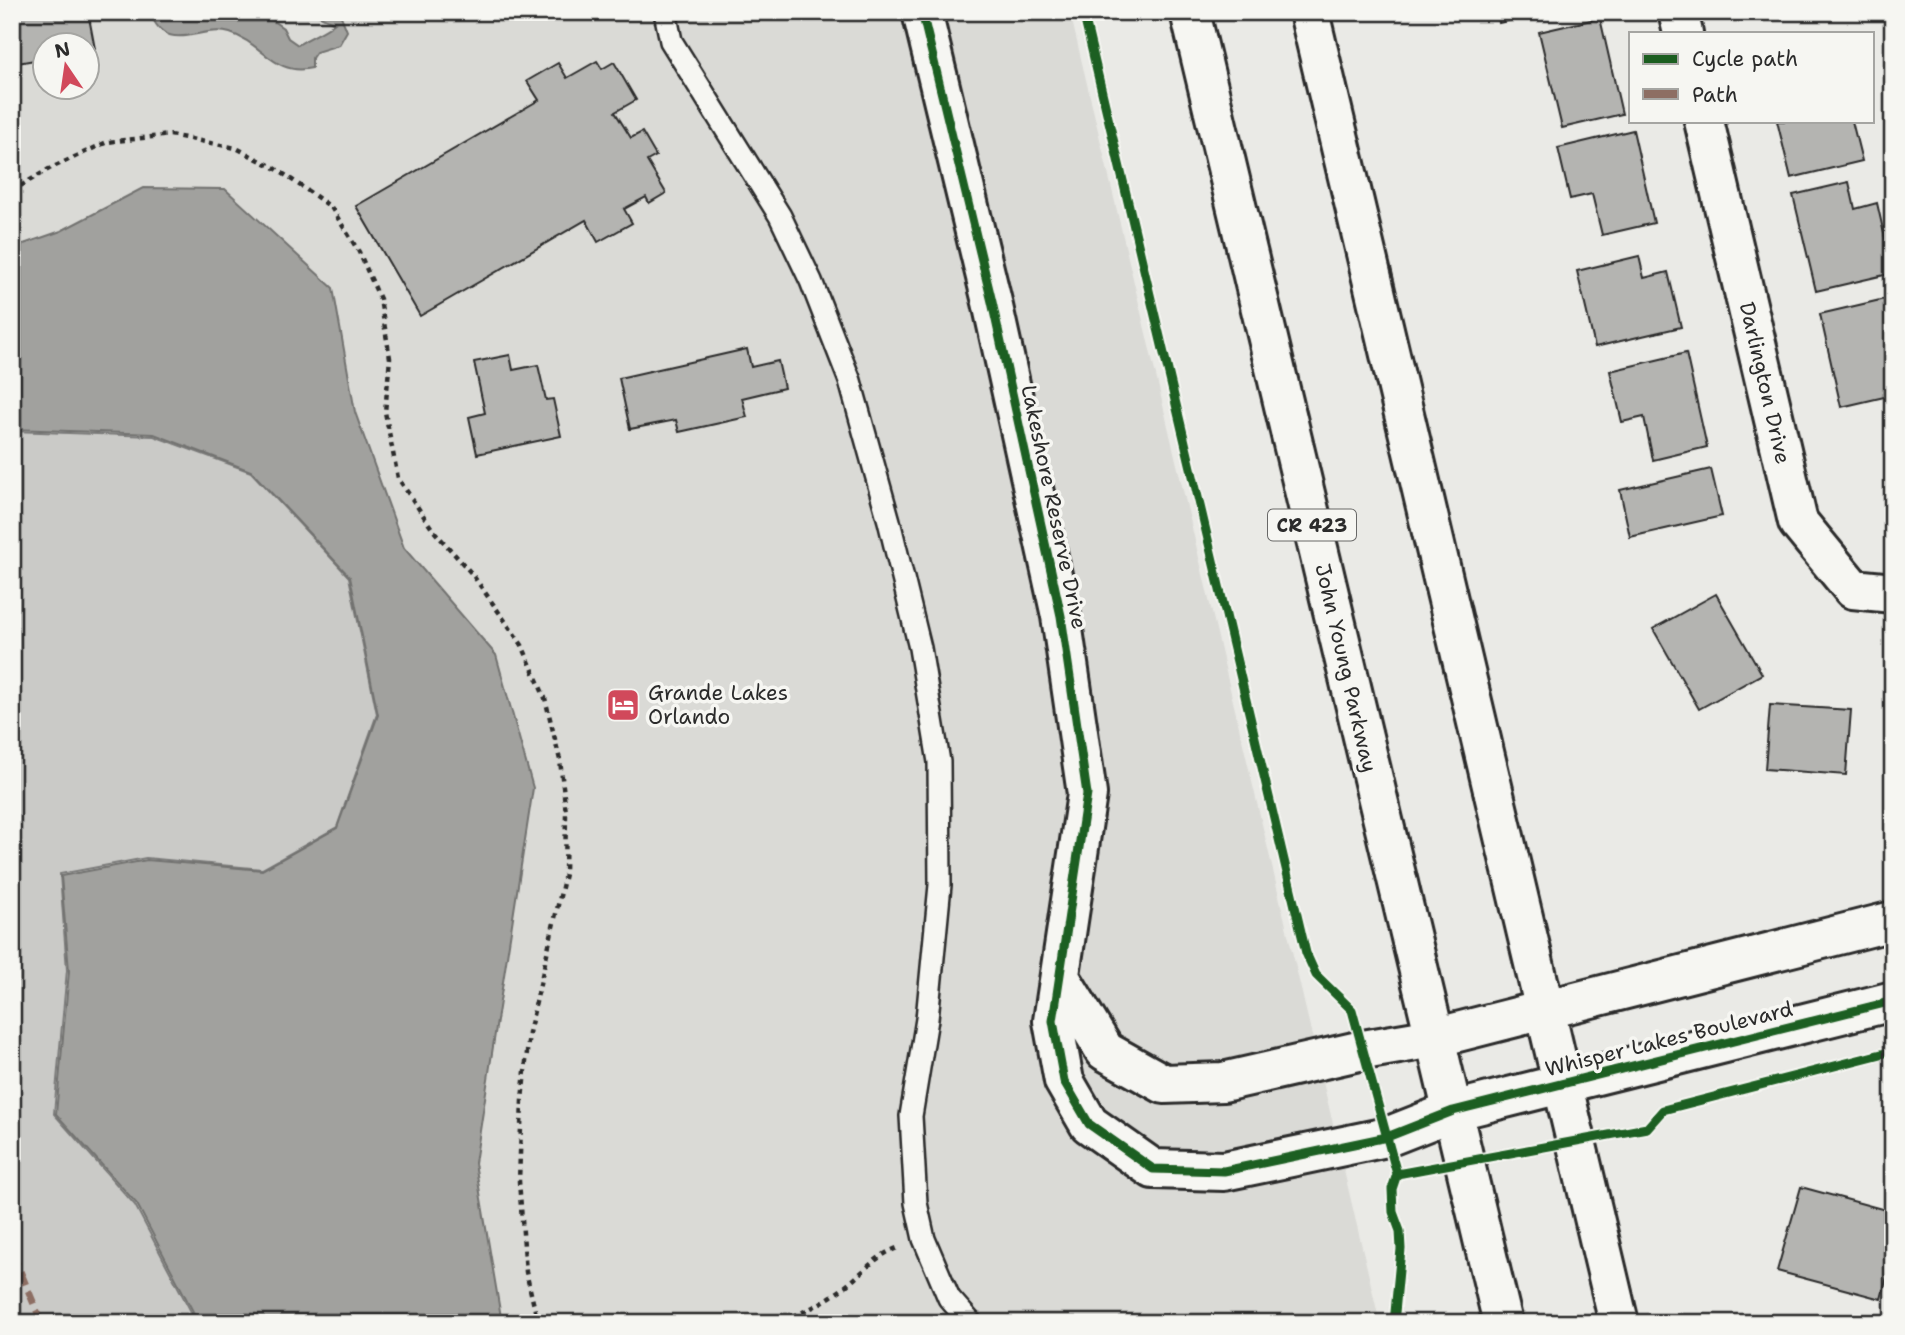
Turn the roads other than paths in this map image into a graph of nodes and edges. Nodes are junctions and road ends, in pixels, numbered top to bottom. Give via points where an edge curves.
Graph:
1 (665, 12) edge
2 (922, 12) edge
3 (1190, 12) edge
4 (1309, 12) edge
5 (1678, 12) edge
6 (1683, 32) edge
7 (1704, 122) edge
8 (1893, 593) edge
9 (1893, 921) edge
10 (1060, 977) junction
11 (1893, 1001) edge
12 (1546, 1011) junction
13 (1434, 1038) junction
14 (1562, 1084) junction
15 (1452, 1111) junction
16 (971, 1323) edge
17 (1503, 1323) edge
18 (1619, 1323) edge

1 - 16 lane via 671,41 780,216 811,281 850,381 920,648 939,762 940,872 927,1019 911,1116 916,1203 924,1239 949,1298
2 - 10 main road, Lakeshore Reserve Drive via 989,289 1060,615 1085,780 1087,794
3 - 13 main road, John Young Parkway / CR 423
4 - 12 main road
5 - 6 main road
7 - 8 main road, Darlington Drive via 1798,522 1853,589
9 - 12 main road
10 - 13 main road via 1105,1051 1164,1084 1223,1083
10 - 15 main road, Lakeshore Reserve Drive via 1053,1021 1064,1081 1089,1124 1153,1168 1224,1171 1387,1138
11 - 14 main road, Whisper Lakes Boulevard
12 - 13 main road
12 - 14 main road
13 - 15 main road, John Young Parkway / CR 423
14 - 15 main road, Whisper Lakes Boulevard
14 - 18 main road
15 - 17 main road, John Young Parkway / CR 423

